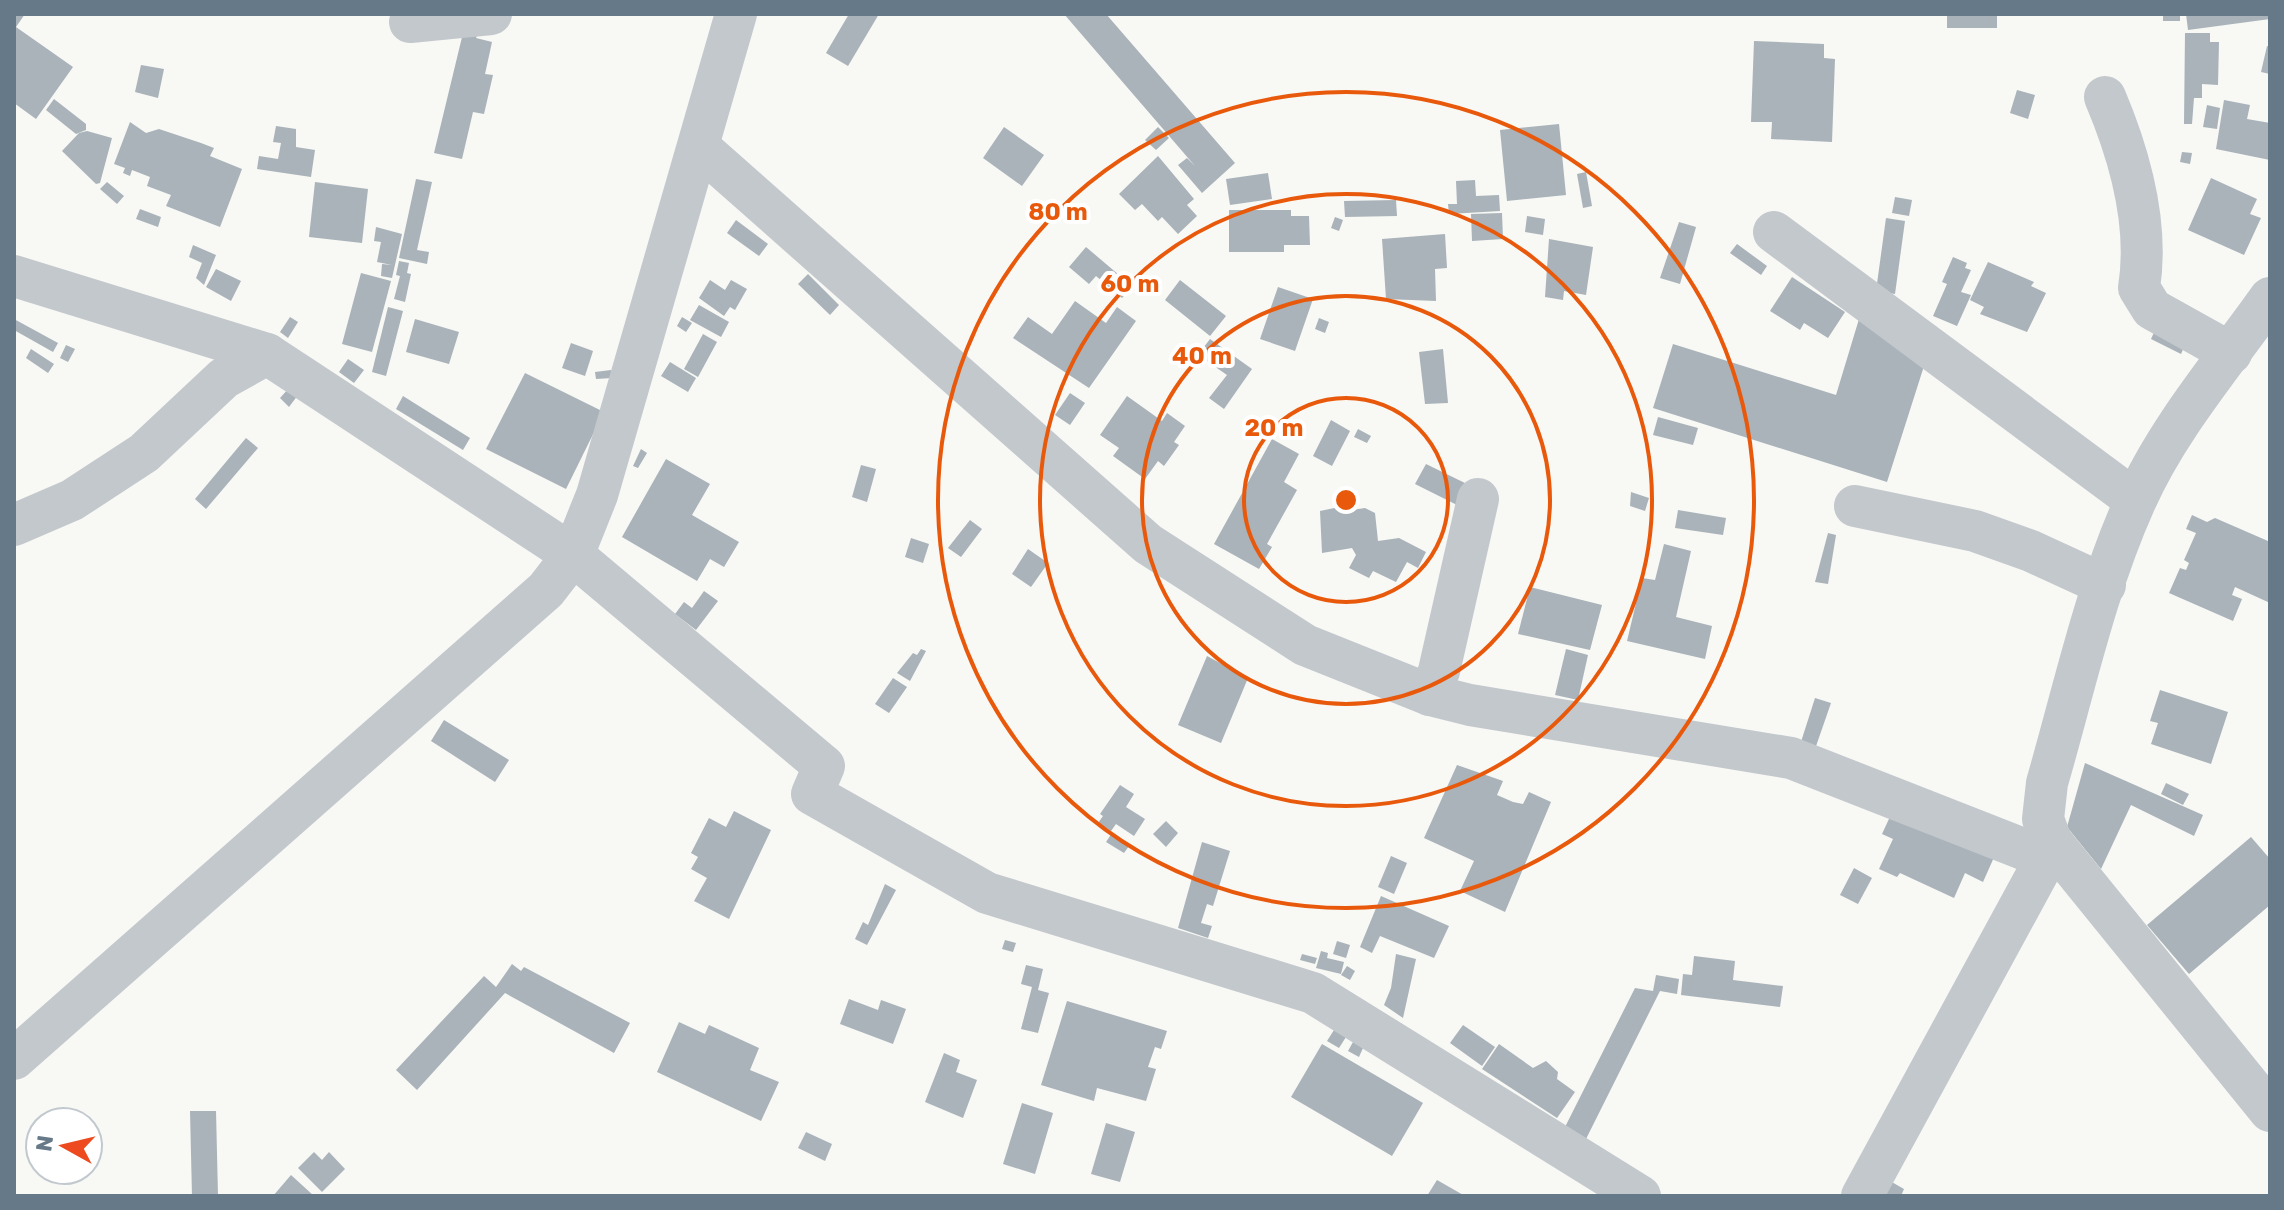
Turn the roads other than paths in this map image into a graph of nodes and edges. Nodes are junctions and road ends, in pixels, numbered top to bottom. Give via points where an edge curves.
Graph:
1 (491, 14) edge
2 (736, 14) edge
3 (410, 22) dead end
4 (2105, 97) dead end
5 (700, 148) junction
6 (1774, 232) dead end
7 (14, 276) edge
8 (2270, 298) edge
9 (2231, 353) junction
10 (267, 354) junction
11 (1478, 499) dead end
12 (2135, 500) junction
13 (1855, 506) dead end
14 (14, 525) edge
15 (573, 555) junction
16 (2105, 585) junction
17 (1430, 695) junction
18 (2048, 850) junction
19 (14, 1059) edge
20 (2270, 1111) edge
21 (1640, 1196) edge
22 (1862, 1196) edge

1 - 3 street
2 - 5 street
4 - 9 street via 2139,214 2144,258 2139,288 2152,309
5 - 15 street via 597,495
5 - 17 street via 1148,544 1305,645
6 - 12 street
7 - 10 street
8 - 9 street
9 - 12 street
10 - 14 street via 224,378 144,453 72,500
10 - 15 street
11 - 17 street
12 - 16 street
13 - 16 street via 1975,531
15 - 19 street via 546,590
15 - 21 street via 824,766 812,794 987,893 1313,993
16 - 18 street via 2047,783 2043,819
17 - 18 street via 1791,758
18 - 20 street
18 - 22 street

